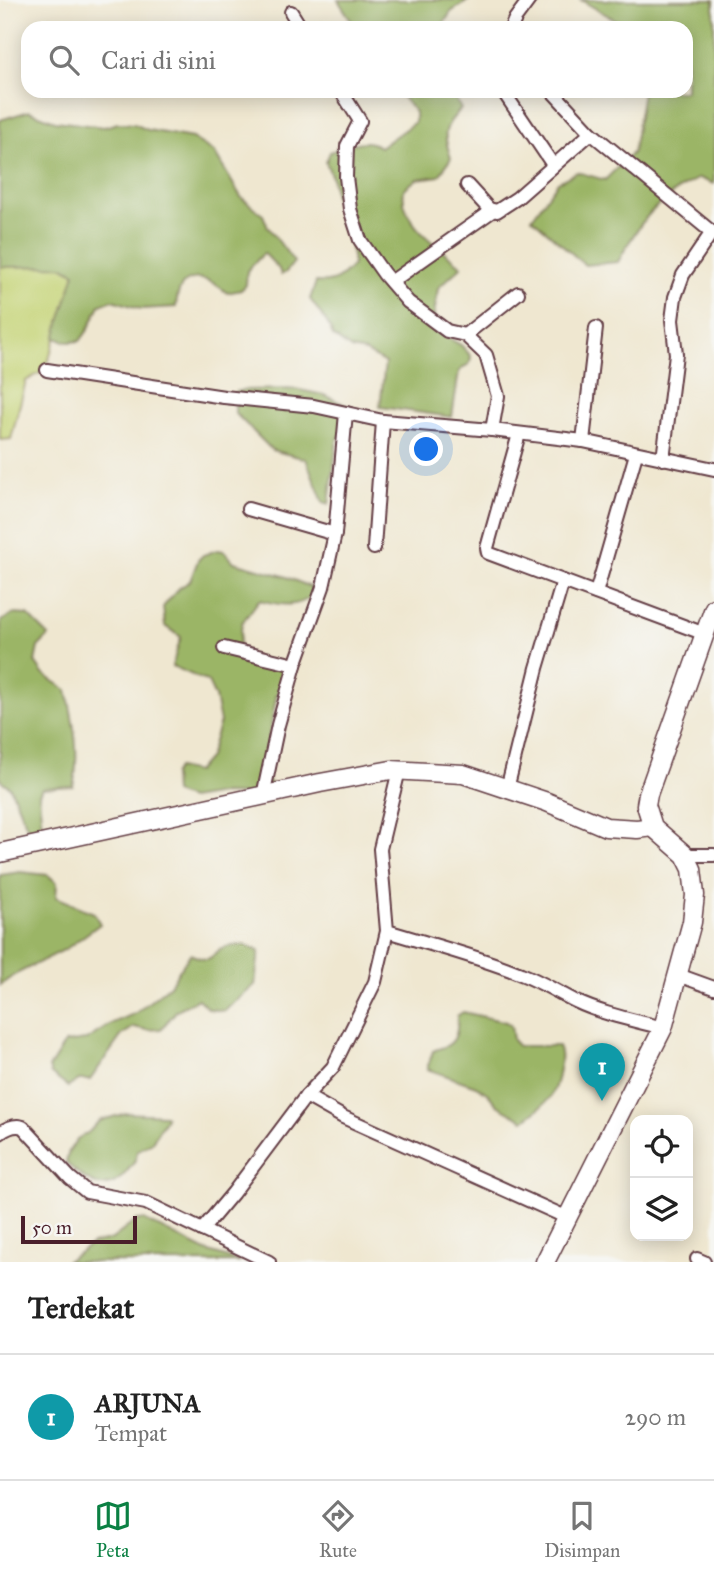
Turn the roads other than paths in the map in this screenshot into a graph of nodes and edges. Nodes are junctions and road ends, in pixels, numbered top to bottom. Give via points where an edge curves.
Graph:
1 (529, 0) edge
2 (292, 12) dead end
3 (297, 21) edge
4 (514, 21) edge
5 (345, 98) edge
6 (508, 98) edge
7 (558, 98) edge
8 (591, 133) junction
9 (553, 165) junction
10 (467, 184) dead end
11 (492, 211) junction
12 (713, 233) edge
13 (391, 282) junction
14 (518, 293) dead end
15 (596, 328) dead end
16 (465, 335) junction
17 (47, 370) dead end
18 (346, 412) junction
19 (383, 421) junction
20 (492, 430) junction
21 (519, 434) junction
22 (583, 441) junction
23 (636, 454) junction
24 (663, 459) junction
25 (714, 470) edge
26 (248, 509) dead end
27 (335, 534) junction
28 (374, 548) dead end
29 (563, 581) junction
30 (596, 593) junction
31 (714, 608) edge
32 (705, 634) junction
33 (224, 648) dead end
34 (295, 665) junction
35 (399, 770) junction
36 (507, 789) junction
37 (263, 796) junction
38 (653, 827) junction
39 (0, 853) edge
40 (685, 855) junction
41 (714, 855) edge
42 (387, 931) junction
43 (677, 975) junction
44 (714, 988) edge
45 (663, 1028) junction
46 (306, 1096) junction
47 (0, 1133) edge
48 (568, 1218) junction
49 (202, 1230) junction
50 (269, 1262) edge
51 (545, 1262) edge

1 - 4 street
2 - 3 street
5 - 13 street via 360,121 347,146 350,209 360,240
6 - 9 street
7 - 8 street
8 - 9 street
8 - 12 street
9 - 11 street via 517,198
10 - 11 street
11 - 13 street
12 - 24 street via 683,275 675,297 676,354
13 - 16 street via 408,302 447,331
14 - 16 street
15 - 22 street
16 - 20 street via 486,355 498,396
17 - 18 street
18 - 19 street
18 - 27 street
19 - 20 street
19 - 28 street
20 - 21 street
21 - 22 street
21 - 29 street via 488,552
22 - 23 street
23 - 24 street
23 - 30 street
24 - 25 street
26 - 27 street
27 - 34 street via 323,587
29 - 30 street
29 - 36 street
30 - 32 street
31 - 32 main road
32 - 38 main road via 648,794 646,805
33 - 34 street
34 - 37 street
35 - 36 main road via 463,774
35 - 37 main road
35 - 42 street via 380,849
36 - 38 main road via 606,827
37 - 39 main road
38 - 40 main road
40 - 41 street
40 - 43 main road via 695,895
42 - 45 street via 495,963 606,1013
42 - 46 street via 375,982 333,1067
43 - 44 street
43 - 45 main road
45 - 48 main road
46 - 48 street
46 - 49 street
47 - 49 street via 9,1127 23,1127 87,1192 146,1203
48 - 51 main road
49 - 50 street

